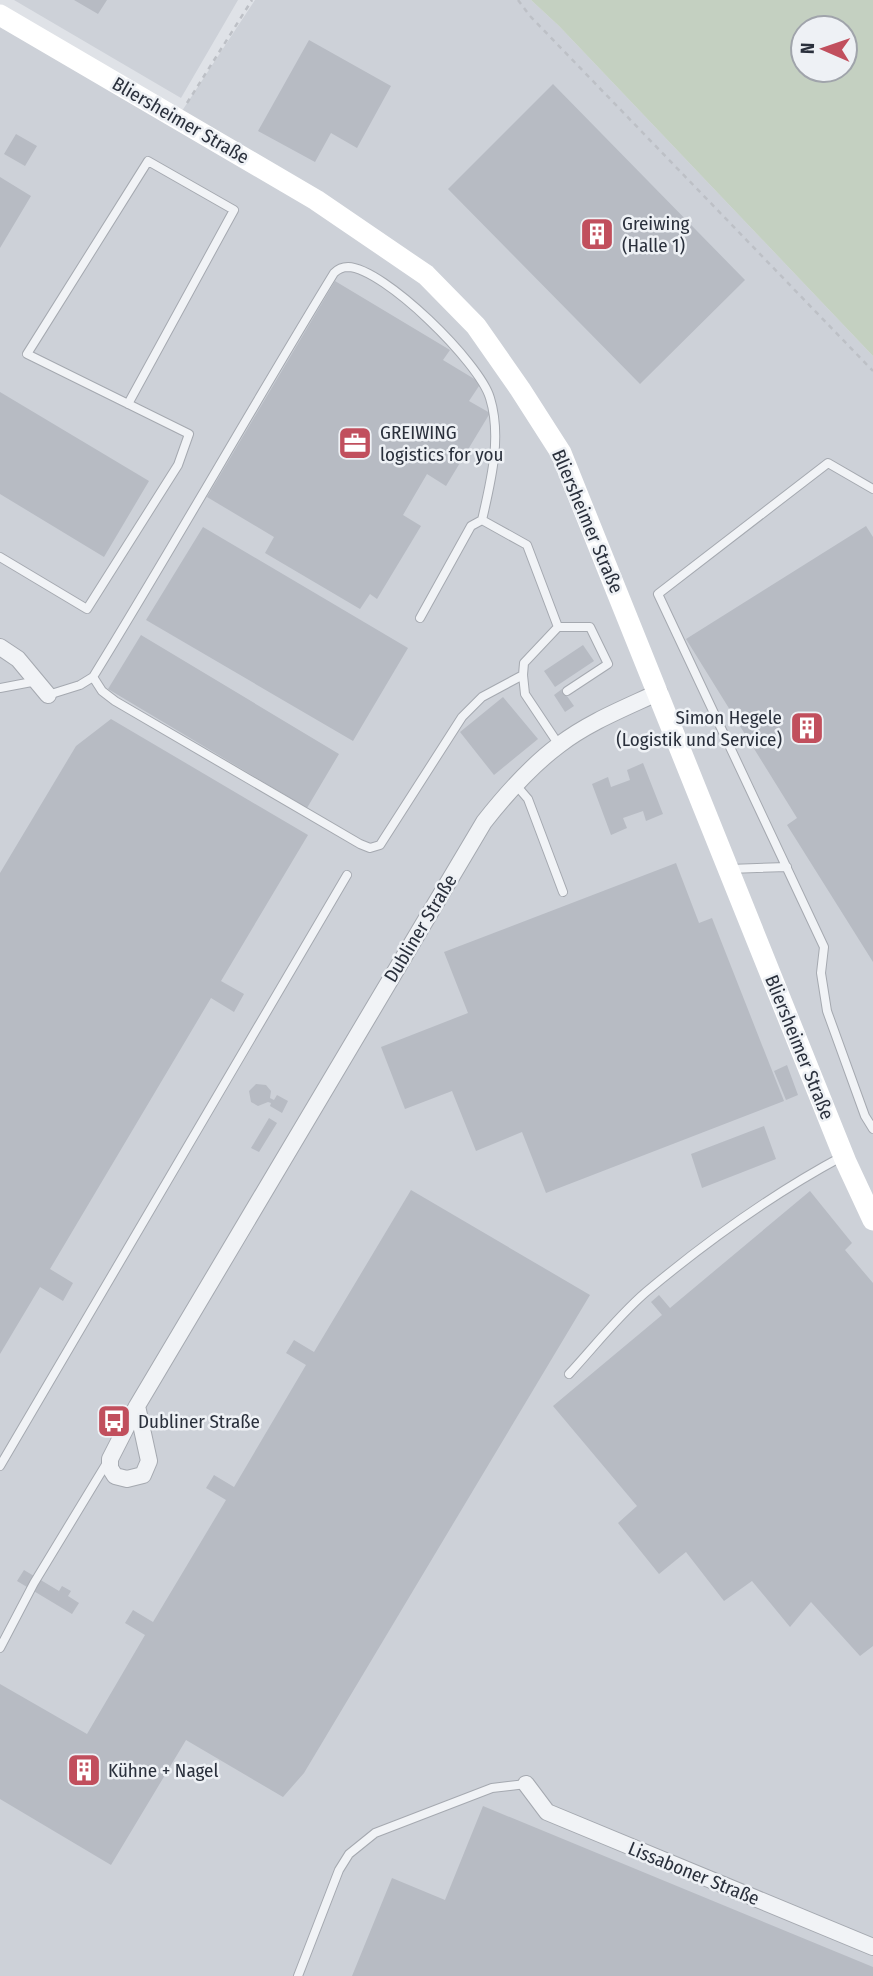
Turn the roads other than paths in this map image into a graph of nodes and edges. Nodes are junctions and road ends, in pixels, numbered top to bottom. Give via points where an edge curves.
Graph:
1 (0, 15) edge
2 (128, 404) junction
3 (873, 489) edge
4 (482, 520) junction
5 (0, 556) edge
6 (420, 618) dead end
7 (558, 627) junction
8 (0, 647) edge
9 (523, 675) junction
10 (93, 677) junction
11 (37, 681) junction
12 (0, 688) edge
13 (567, 691) dead end
14 (659, 692) junction
15 (48, 695) joint
16 (559, 745) junction
17 (516, 785) junction
18 (787, 867) junction
19 (729, 869) junction
20 (347, 875) dead end
21 (563, 892) dead end
22 (873, 1129) edge
23 (843, 1156) junction
24 (873, 1220) edge
25 (569, 1374) dead end
26 (137, 1406) junction
27 (110, 1459) junction
28 (0, 1466) edge
29 (0, 1648) edge
30 (526, 1784) joint
31 (873, 1947) edge
32 (298, 1976) edge

1 - 14 street, Bliersheimer Straße via 316,200 426,275 476,326 561,453
2 - 2 lane via 27,354 148,161 234,210
2 - 5 lane via 189,434 178,465 87,609
3 - 18 lane via 828,463 658,594
4 - 6 lane via 471,526
4 - 7 lane via 527,545
4 - 10 lane via 491,484 496,425 481,377 440,329 397,294 361,270 339,269
7 - 9 lane via 524,663
7 - 13 lane via 590,627 608,664
8 - 11 street
9 - 10 lane via 482,697 462,717 380,845 370,848 115,701
9 - 16 lane via 526,694
10 - 15 lane
11 - 12 lane
11 - 15 street
14 - 16 street, Dubliner Straße via 596,721
14 - 19 street, Bliersheimer Straße
16 - 17 street, Dubliner Straße
17 - 21 lane via 528,799
17 - 26 street, Dubliner Straße via 484,822
18 - 19 lane
18 - 22 lane via 824,947 821,973 827,1011
19 - 23 street, Bliersheimer Straße
20 - 28 lane
23 - 24 street, Bliersheimer Straße
23 - 25 lane via 785,1190 644,1294
26 - 27 street, Dubliner Straße
26 - 27 street via 147,1470 135,1479 115,1476
27 - 29 lane via 36,1578
30 - 31 street, Lissaboner Straße via 547,1812
30 - 32 lane via 492,1788 363,1841 339,1870

